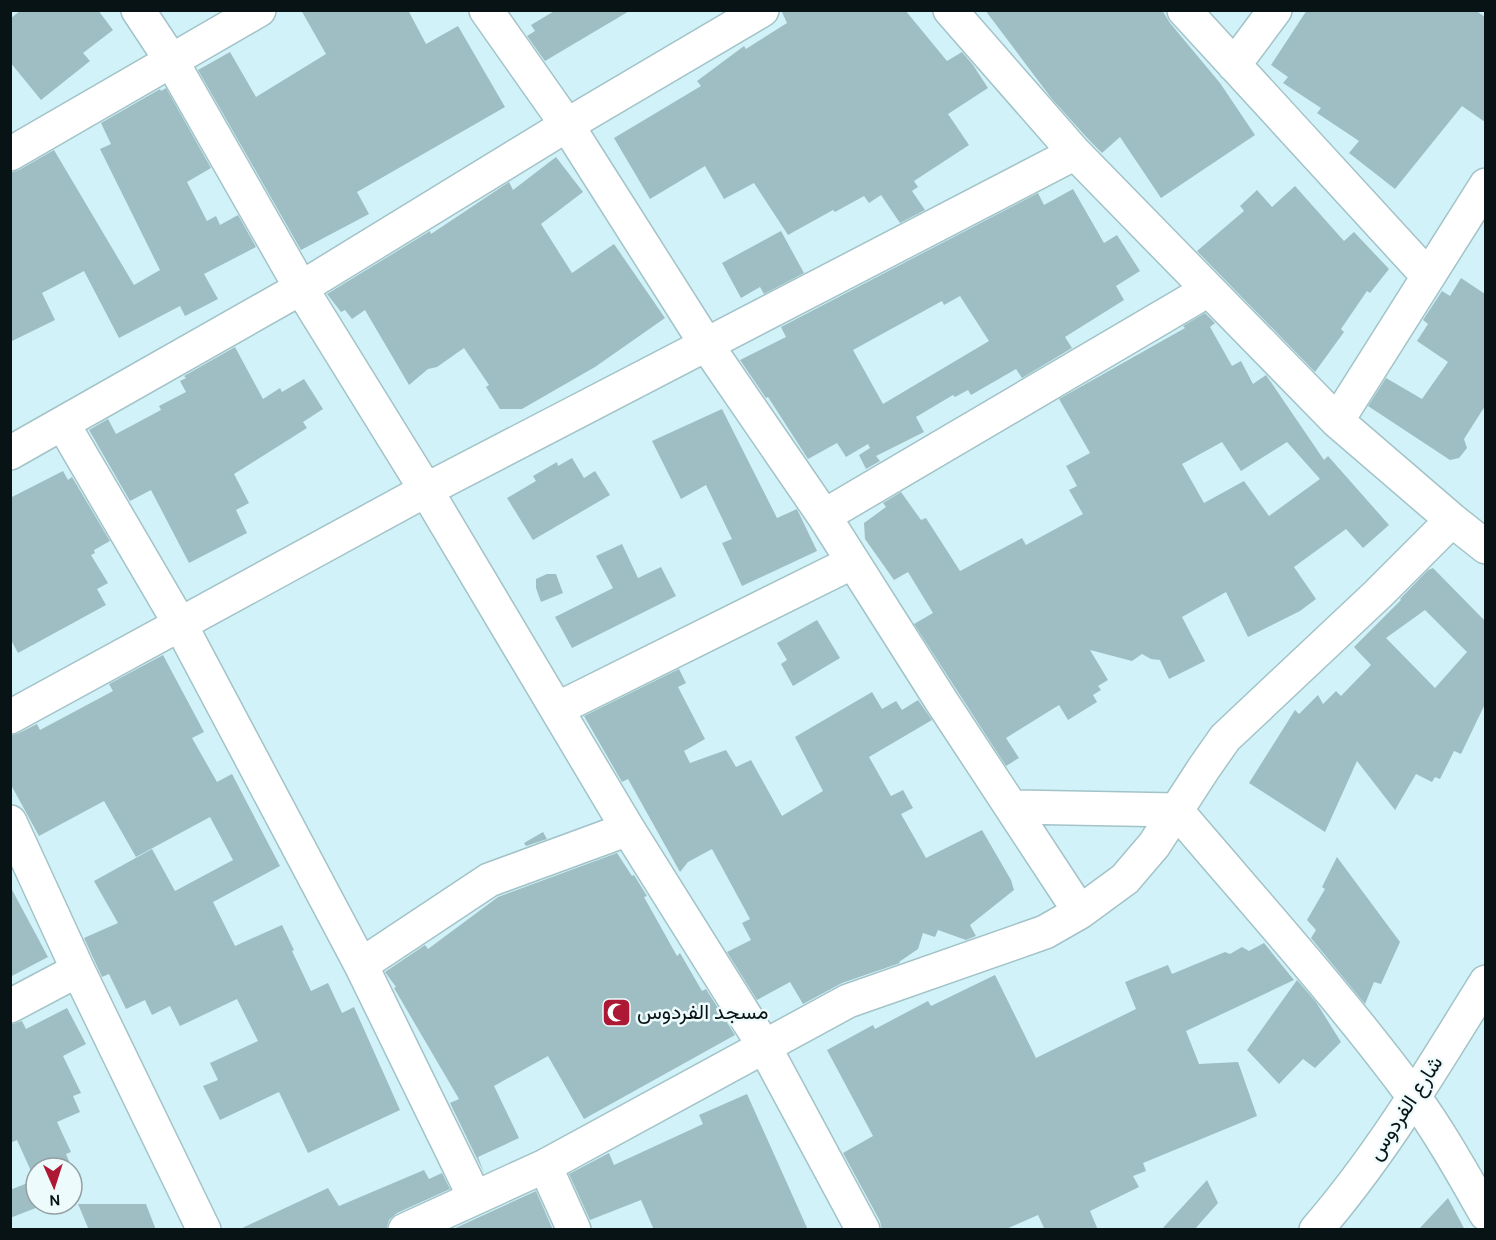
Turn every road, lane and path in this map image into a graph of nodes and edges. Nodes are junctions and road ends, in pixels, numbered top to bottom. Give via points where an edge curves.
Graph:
1 (138, 10) edge
2 (259, 10) edge
3 (486, 10) edge
4 (762, 10) edge
5 (950, 10) edge
6 (1184, 10) edge
7 (1275, 10) edge
8 (171, 60) junction
9 (1234, 65) junction
10 (567, 125) junction
11 (1075, 153) junction
12 (10, 154) edge
13 (1485, 184) edge
14 (1428, 276) junction
15 (301, 288) junction
16 (1208, 290) junction
17 (705, 344) junction
18 (1337, 421) junction
19 (63, 424) junction
20 (10, 453) edge
21 (426, 490) junction
22 (824, 516) junction
23 (1452, 520) junction
24 (1485, 547) edge
25 (853, 562) junction
26 (180, 624) junction
27 (557, 708) junction
28 (10, 717) edge
29 (1011, 807) junction
30 (1176, 810) junction
31 (10, 822) edge
32 (628, 829) junction
33 (1080, 912) junction
34 (361, 965) junction
35 (78, 970) junction
36 (1485, 982) edge
37 (10, 1006) edge
38 (764, 1046) junction
39 (1414, 1098) junction
40 (545, 1166) junction
41 (475, 1198) junction
42 (1485, 1214) edge
43 (204, 1230) edge
44 (405, 1230) edge
45 (574, 1230) edge
46 (863, 1230) edge
47 (1316, 1230) edge

1 - 8 street
2 - 8 street
3 - 10 street
4 - 10 street
5 - 11 street
6 - 9 street
7 - 9 street
8 - 12 street
8 - 15 street
9 - 14 street
10 - 15 street
10 - 17 street
11 - 16 street
11 - 17 street
13 - 14 street
14 - 18 street
15 - 19 street
15 - 21 street
16 - 18 street
16 - 22 street
17 - 21 street
17 - 22 street
18 - 23 street
19 - 20 street
19 - 26 street
21 - 26 street
21 - 27 street
22 - 25 street
23 - 24 street
23 - 30 street via 1225,738
25 - 27 street
25 - 29 street
26 - 28 street
26 - 34 street
27 - 32 street
29 - 30 street
29 - 33 street
30 - 33 street via 1154,846 1125,879
30 - 39 street via 1368,1037
31 - 35 street
32 - 34 street via 489,880
32 - 38 street
33 - 38 street via 1045,932 848,1002
34 - 41 street
35 - 37 street
35 - 43 street
36 - 39 street, شارع الفردوس
38 - 40 street
38 - 46 street
39 - 42 street
39 - 47 street, شارع الفردوس via 1364,1171
40 - 41 street
40 - 45 street
41 - 44 street

